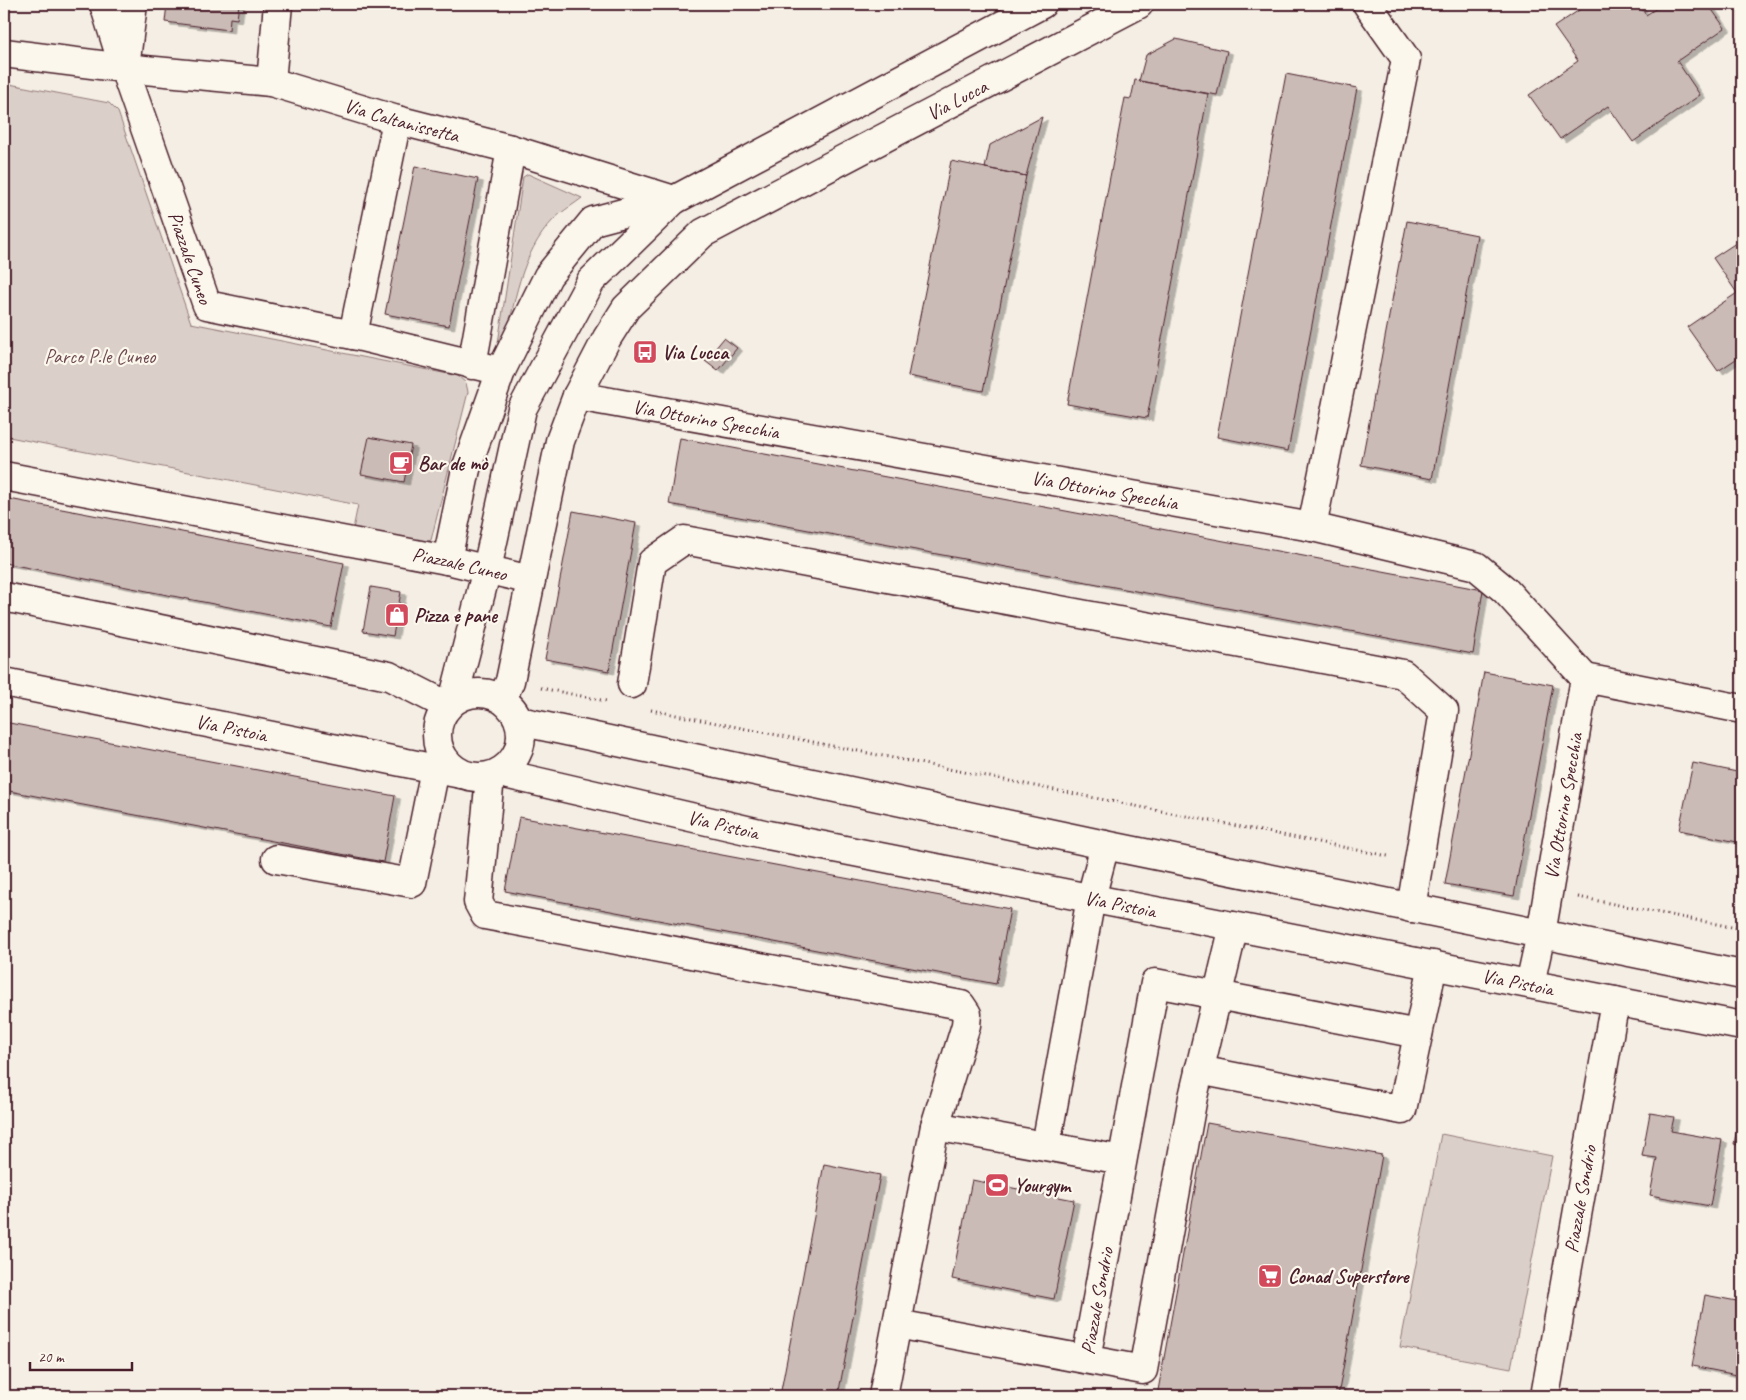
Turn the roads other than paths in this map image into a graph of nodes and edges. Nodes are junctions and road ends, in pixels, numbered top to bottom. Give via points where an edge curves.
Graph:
1 (104, 4) edge
2 (133, 4) edge
3 (278, 4) edge
4 (1042, 4) edge
5 (1139, 4) edge
6 (1367, 4) edge
7 (4, 53) edge
8 (124, 68) junction
9 (271, 82) junction
10 (397, 120) junction
11 (511, 149) junction
12 (674, 200) junction
13 (703, 233) junction
14 (353, 335) junction
15 (472, 364) junction
16 (501, 371) junction
17 (577, 396) junction
18 (4, 476) edge
19 (1312, 527) junction
20 (447, 560) junction
21 (487, 569) junction
22 (531, 580) junction
23 (4, 597) edge
24 (1585, 678) junction
25 (4, 682) edge
26 (632, 684) dead end
27 (506, 690) junction
28 (451, 703) junction
29 (1742, 709) edge
30 (519, 721) junction
31 (435, 769) junction
32 (461, 774) junction
33 (495, 775) junction
34 (1105, 845) junction
35 (276, 859) dead end
36 (1091, 898) junction
37 (1411, 908) junction
38 (1234, 926) junction
39 (1541, 934) junction
40 (1433, 965) junction
41 (1742, 975) edge
42 (1530, 984) junction
43 (1218, 994) junction
44 (1615, 1001) junction
45 (1742, 1026) edge
46 (1418, 1034) junction
47 (1199, 1070) junction
48 (935, 1126) junction
49 (1046, 1146) junction
50 (1122, 1160) junction
51 (897, 1324) junction
52 (1086, 1359) junction
53 (883, 1396) edge
54 (1545, 1396) edge

1 - 8 street
2 - 8 street
3 - 9 street
4 - 12 street
5 - 13 street, Via Lucca
6 - 19 street via 1406,58
7 - 8 street
8 - 9 street, Via Caltanissetta
8 - 14 street, Piazzale Cuneo via 207,305
9 - 10 street, Via Caltanissetta
10 - 11 street, Via Caltanissetta
10 - 14 street
11 - 12 street, Via Caltanissetta
11 - 15 street
12 - 13 street
12 - 16 street via 593,221 548,276
12 - 21 street via 591,281 522,409
13 - 17 street, Via Lucca via 626,308
14 - 15 street, Piazzale Cuneo
15 - 16 street, Piazzale Cuneo
16 - 20 street via 466,469
17 - 19 street, Via Ottorino Specchia
17 - 22 street, Via Lucca via 560,441
18 - 20 street, Piazzale Cuneo
19 - 24 street, Via Ottorino Specchia via 1476,566 1506,590
20 - 21 street, Piazzale Cuneo
21 - 22 street, Piazzale Cuneo
21 - 28 street
22 - 27 street, Via Lucca
23 - 28 street via 389,676
24 - 29 street
24 - 39 street, Via Ottorino Specchia
25 - 31 street, Via Pistoia
26 - 37 street via 652,562 684,540 1403,674 1444,710
27 - 28 street via 469,694
27 - 30 street
28 - 32 street via 438,723 437,744 445,762
30 - 33 street via 521,741 515,759
30 - 34 street
31 - 32 street, Via Pistoia
31 - 35 street via 412,883
32 - 33 street
33 - 36 street, Via Pistoia via 768,835
33 - 48 street via 478,902 485,915 961,1005 967,1014 966,1025
34 - 36 street
34 - 37 street
36 - 38 street, Via Pistoia
36 - 49 street
37 - 39 street
38 - 40 street, Via Pistoia
38 - 43 street
39 - 41 street
39 - 42 street, Via Ottorino Specchia
40 - 42 street, Via Pistoia
40 - 46 street
42 - 44 street, Via Pistoia
43 - 46 street
43 - 47 street
43 - 50 street, Piazzale Sondrio via 1155,983
44 - 45 street, Via Pistoia
44 - 54 street, Piazzale Sondrio
46 - 47 street via 1402,1110
47 - 52 street via 1143,1370
48 - 49 street
48 - 51 street
49 - 50 street
50 - 52 street, Piazzale Sondrio
51 - 52 street, Piazzale Sondrio
51 - 53 street

